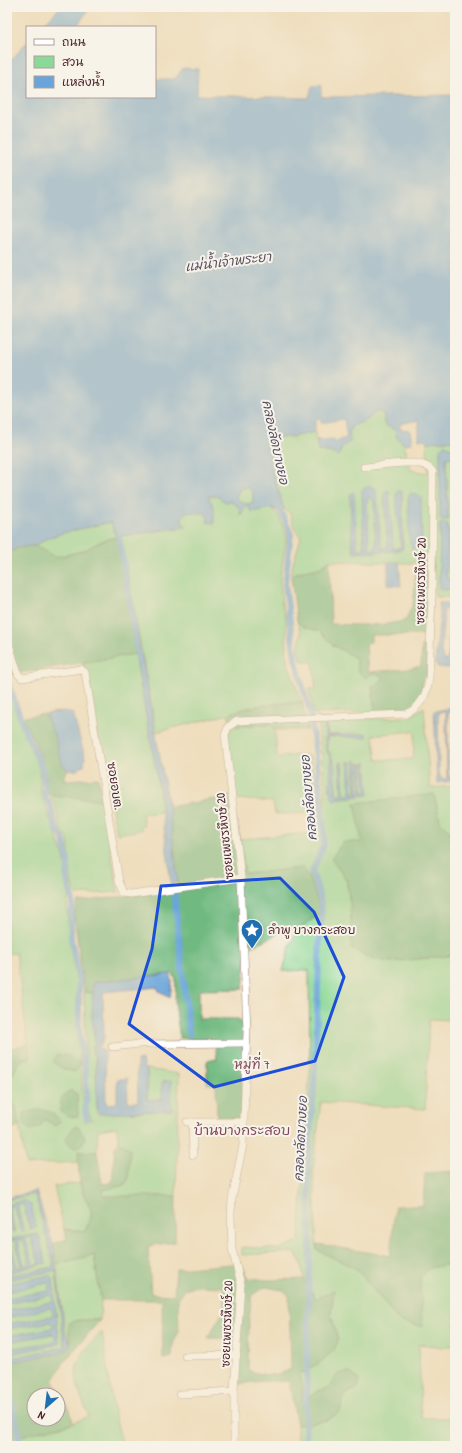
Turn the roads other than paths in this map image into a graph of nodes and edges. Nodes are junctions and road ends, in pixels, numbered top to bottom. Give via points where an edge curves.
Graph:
1 (364, 467) dead end
2 (7, 637) edge
3 (241, 878) junction
4 (247, 1043) junction
5 (112, 1047) dead end
6 (244, 1122) junction
7 (193, 1155) dead end
8 (237, 1355) junction
9 (185, 1356) dead end
10 (234, 1391) junction
11 (180, 1394) dead end
12 (234, 1446) edge

1 - 3 street, ซอยเพชรหึงษ์ 20 via 416,463 427,466 433,472 428,691 422,702 406,714 238,721 228,727 226,735
2 - 3 street, ซอยอบต. via 18,674 22,678 81,669 85,672 119,881 124,893
3 - 4 street, ซอยเพชรหึงษ์ 20
4 - 5 street via 140,1044
4 - 6 street, ซอยเพชรหึงษ์ 20
6 - 7 street via 190,1122
6 - 8 street, ซอยเพชรหึงษ์ 20 via 242,1151 231,1214 232,1249 241,1284
8 - 9 street
8 - 10 street, ซอยเพชรหึงษ์ 20
10 - 11 street
10 - 12 street, ซอยเพชรหึงษ์ 20

